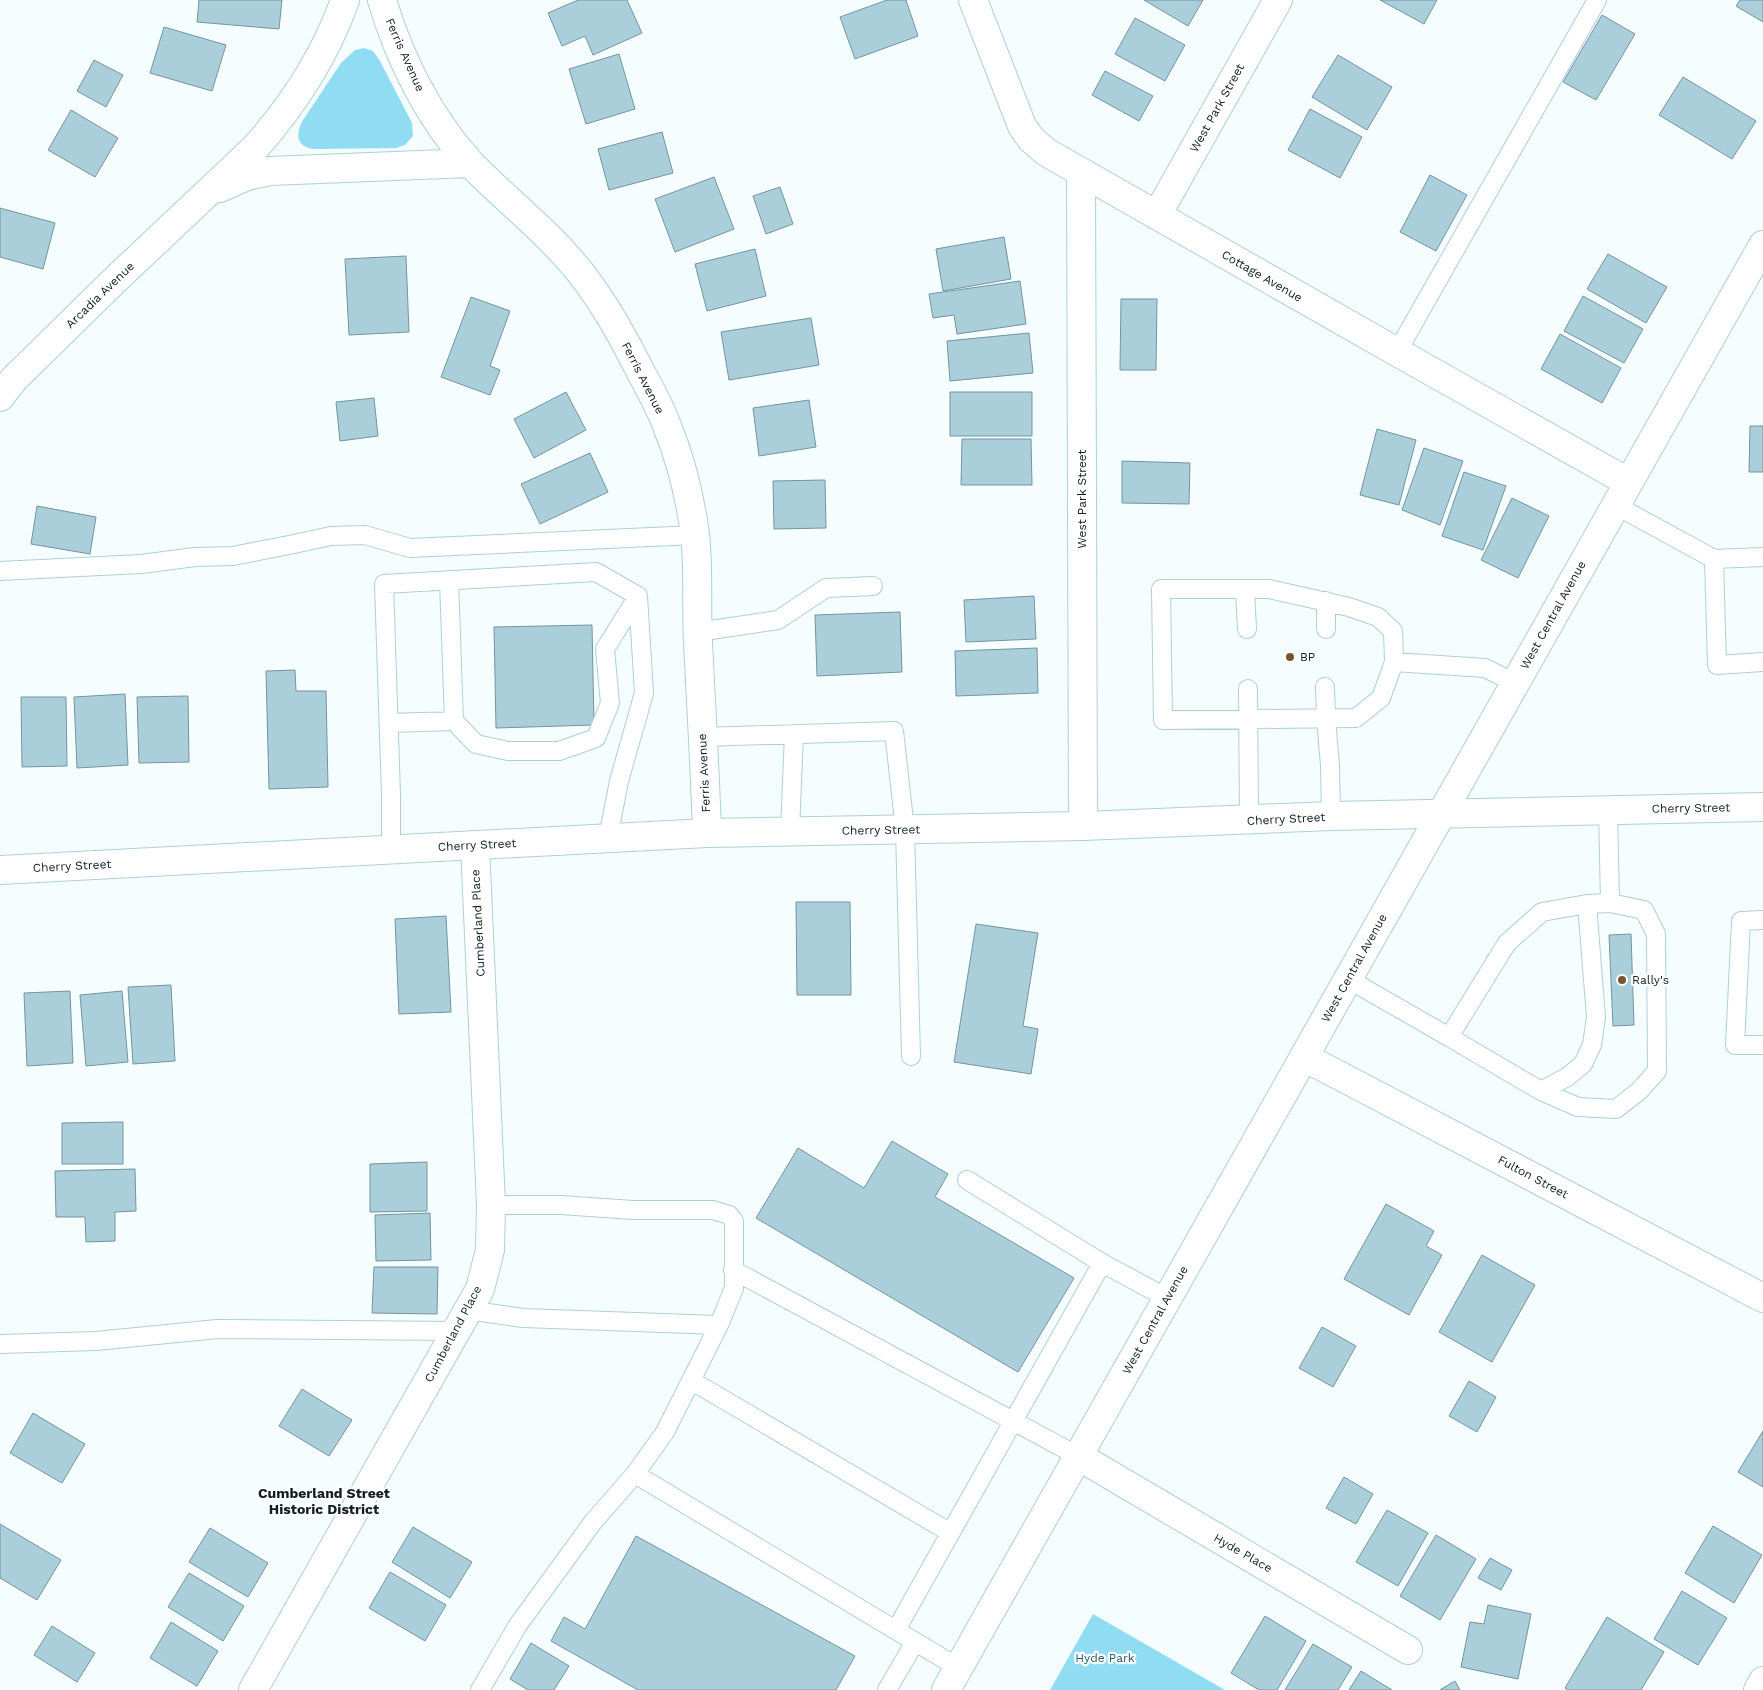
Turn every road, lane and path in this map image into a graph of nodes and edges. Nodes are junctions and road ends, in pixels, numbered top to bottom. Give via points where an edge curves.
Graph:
1 (345, 0) edge
2 (382, 0) edge
3 (973, 0) edge
4 (1278, 0) edge
5 (1597, 0) edge
6 (470, 163) junction
7 (1081, 172) junction
8 (203, 197) junction
9 (1157, 216) junction
10 (1763, 246) edge
11 (1397, 352) junction
12 (0, 397) edge
13 (1628, 482) junction
14 (1615, 505) junction
15 (695, 535) junction
16 (1763, 557) edge
17 (1714, 560) junction
18 (0, 571) edge
19 (449, 581) junction
20 (873, 586) dead end
21 (1246, 590) junction
22 (638, 596) junction
23 (1326, 601) junction
24 (1247, 629) dead end
25 (1326, 629) dead end
26 (697, 632) junction
27 (1394, 662) junction
28 (1763, 662) edge
29 (1515, 683) junction
30 (1325, 687) dead end
31 (1248, 689) dead end
32 (1248, 718) junction
33 (1326, 718) junction
34 (454, 721) junction
35 (389, 723) junction
36 (794, 734) junction
37 (703, 737) junction
38 (1763, 807) edge
39 (1608, 810) junction
40 (1442, 814) junction
41 (1331, 816) junction
42 (1248, 821) junction
43 (1083, 826) junction
44 (905, 830) junction
45 (790, 831) junction
46 (707, 833) junction
47 (608, 838) junction
48 (475, 845) junction
49 (390, 849) junction
50 (0, 870) edge
51 (1610, 903) junction
52 (1587, 904) junction
53 (1763, 920) edge
54 (1348, 979) junction
55 (1449, 1037) junction
56 (1763, 1045) edge
57 (911, 1056) dead end
58 (1304, 1057) junction
59 (1541, 1091) junction
60 (967, 1180) dead end
61 (491, 1205) junction
62 (1102, 1263) junction
63 (733, 1270) junction
64 (1167, 1298) junction
65 (1763, 1298) edge
66 (462, 1321) junction
67 (719, 1325) junction
68 (0, 1344) edge
69 (692, 1381) junction
70 (1014, 1422) junction
71 (1078, 1456) junction
72 (635, 1474) junction
73 (951, 1533) junction
74 (896, 1630) junction
75 (915, 1642) junction
76 (1408, 1650) dead end
77 (952, 1679) edge
78 (1763, 1681) edge
79 (253, 1690) edge
80 (480, 1690) edge
81 (886, 1690) edge
82 (1758, 1690) edge

1 - 8 street, Arcadia Avenue via 322,51 286,109 255,148
2 - 6 street, Ferris Avenue via 411,74 434,116
3 - 7 street, Cottage Avenue via 1022,126 1046,152
4 - 9 street, West Park Street
5 - 11 lane
6 - 8 street, Arcadia Avenue via 270,171 228,183
6 - 15 street, Ferris Avenue via 551,239 607,310 667,424 678,457
7 - 9 street, Cottage Avenue
7 - 43 street, West Park Street
8 - 12 street, Arcadia Avenue via 109,285 14,379
9 - 11 street, Cottage Avenue
10 - 13 street, West Central Avenue
11 - 13 street, Cottage Avenue
13 - 14 street, West Central Avenue
14 - 17 lane
14 - 29 street, West Central Avenue
15 - 18 lane via 410,548 365,535 331,536 233,556
15 - 26 street, Ferris Avenue
16 - 17 lane
17 - 28 lane via 1717,665
19 - 22 lane via 596,572
19 - 34 lane
19 - 35 lane via 384,584
20 - 26 lane via 826,588 778,620
21 - 23 lane via 1269,589
21 - 24 lane
21 - 32 lane via 1161,589 1161,598 1163,720
22 - 34 lane via 605,649 610,703 596,738 559,751 508,751 476,744
22 - 47 lane via 644,693 619,781
23 - 25 lane
23 - 27 lane via 1378,618 1388,626 1393,631
26 - 37 street, Ferris Avenue
27 - 29 lane via 1485,668
27 - 33 lane via 1380,698 1356,718
29 - 40 street, West Central Avenue
30 - 33 lane
31 - 32 lane
32 - 33 lane
32 - 42 lane
33 - 41 lane
34 - 35 lane
35 - 49 lane
36 - 37 lane
36 - 44 lane via 894,731
36 - 45 lane
37 - 46 street, Ferris Avenue
38 - 39 street, Cherry Street
39 - 40 street, Cherry Street
39 - 51 lane
40 - 41 street, Cherry Street
40 - 54 street, West Central Avenue
41 - 42 street, Cherry Street
42 - 43 street, Cherry Street
43 - 44 street, Cherry Street
44 - 45 street, Cherry Street
44 - 57 lane
45 - 46 street, Cherry Street
46 - 47 street, Cherry Street
47 - 48 street, Cherry Street
48 - 49 street, Cherry Street
48 - 61 street, Cumberland Place
49 - 50 street, Cherry Street
51 - 52 lane
51 - 59 lane via 1644,910 1656,934 1658,1071 1616,1109 1578,1107
52 - 55 lane via 1542,912 1506,943
52 - 59 lane via 1596,1018 1592,1045 1583,1064
53 - 56 lane via 1741,921 1734,1045
54 - 55 lane
54 - 58 street, West Central Avenue
55 - 59 lane
58 - 64 street, West Central Avenue
58 - 65 street, Fulton Street
60 - 62 lane
61 - 63 lane via 713,1210 729,1215 734,1221
61 - 66 street, Cumberland Place via 490,1250 480,1289
62 - 64 lane
62 - 70 lane
63 - 67 lane via 734,1288
63 - 70 lane
64 - 71 street, West Central Avenue
66 - 67 lane via 523,1318
66 - 68 lane via 217,1329 96,1341
66 - 79 street, Cumberland Place
67 - 69 lane
69 - 72 lane via 665,1432
69 - 73 lane
70 - 71 lane
70 - 73 lane
71 - 76 street, Hyde Place
71 - 77 street, West Central Avenue
72 - 74 lane
72 - 80 lane via 593,1522 518,1625
73 - 74 lane
74 - 75 lane
75 - 77 lane
75 - 81 lane
78 - 82 street

